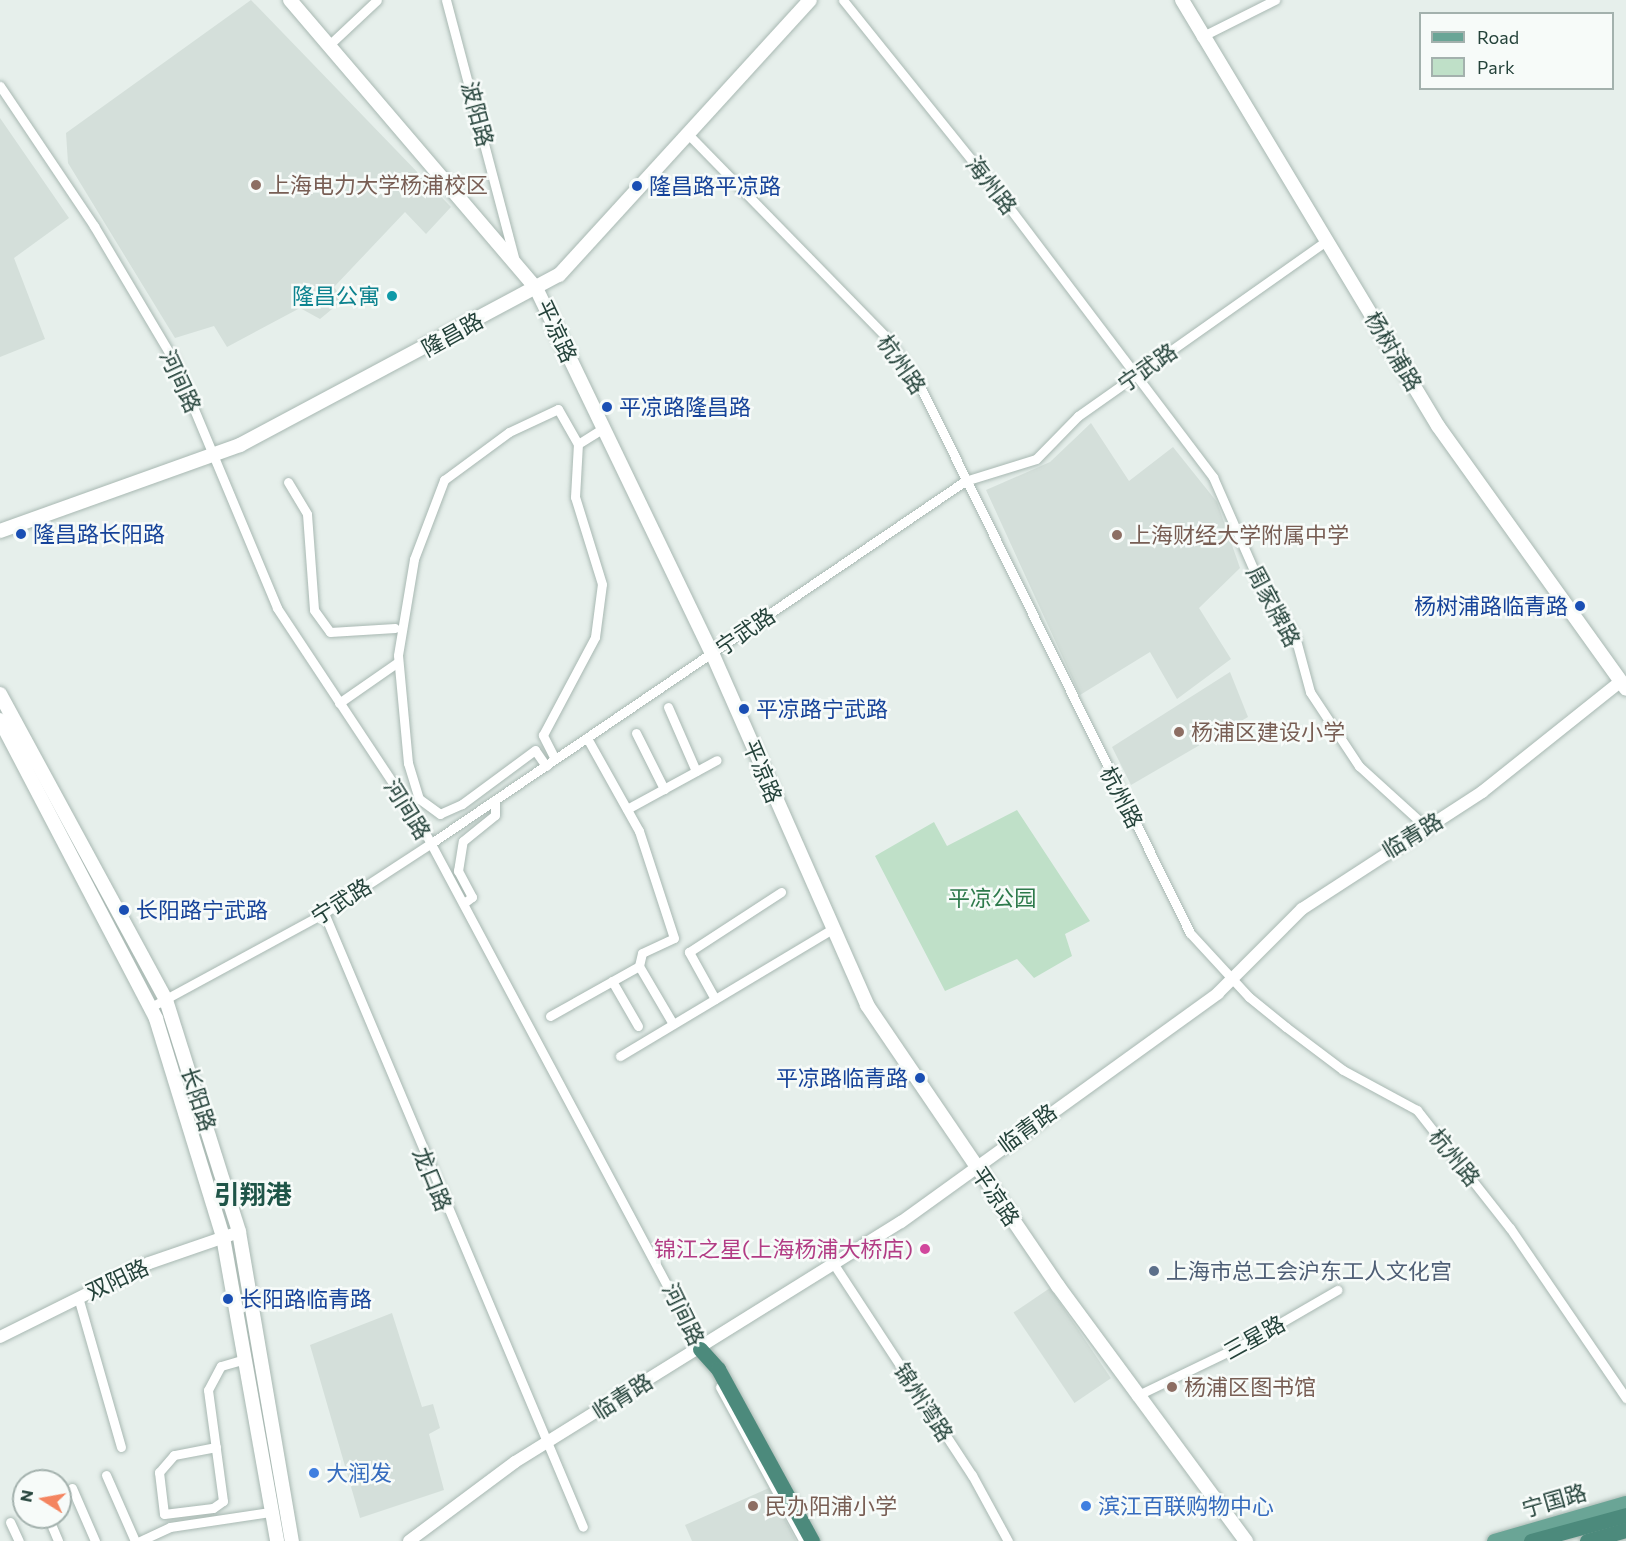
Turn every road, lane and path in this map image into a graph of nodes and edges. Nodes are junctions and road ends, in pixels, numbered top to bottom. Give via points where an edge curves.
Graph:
1 (290, 0) edge
2 (377, 0) edge
3 (446, 0) edge
4 (810, 0) edge
5 (843, 0) edge
6 (1182, 0) edge
7 (1275, 0) edge
8 (1201, 37) junction
9 (328, 46) junction
10 (0, 86) edge
11 (689, 135) junction
12 (1325, 242) junction
13 (516, 263) junction
14 (536, 288) junction
15 (1133, 376) junction
16 (602, 429) junction
17 (578, 444) junction
18 (213, 455) junction
19 (965, 481) junction
20 (288, 482) dead end
21 (0, 531) edge
22 (395, 628) dead end
23 (712, 653) junction
24 (398, 662) junction
25 (1623, 686) edge
26 (0, 694) edge
27 (339, 703) junction
28 (668, 707) dead end
29 (0, 720) edge
30 (636, 733) dead end
31 (587, 738) junction
32 (555, 759) junction
33 (717, 760) dead end
34 (546, 766) junction
35 (696, 771) junction
36 (664, 789) junction
37 (495, 800) junction
38 (627, 809) junction
39 (1425, 826) junction
40 (430, 844) junction
41 (781, 892) dead end
42 (464, 903) junction
43 (324, 913) junction
44 (832, 929) junction
45 (639, 966) junction
46 (1235, 980) junction
47 (612, 981) junction
48 (715, 999) junction
49 (166, 1000) junction
50 (151, 1007) junction
51 (550, 1016) dead end
52 (673, 1024) junction
53 (638, 1026) dead end
54 (620, 1056) dead end
55 (975, 1166) junction
56 (239, 1232) junction
57 (223, 1238) junction
58 (835, 1266) junction
59 (1337, 1290) dead end
60 (78, 1298) junction
61 (0, 1337) edge
62 (700, 1349) junction
63 (242, 1360) junction
64 (1623, 1387) edge
65 (1136, 1396) junction
66 (1626, 1398) edge
67 (547, 1444) junction
68 (121, 1447) dead end
69 (216, 1447) junction
70 (106, 1475) dead end
71 (72, 1488) dead end
72 (1626, 1503) edge
73 (270, 1512) junction
74 (1626, 1515) edge
75 (10, 1522) dead end
76 (583, 1527) dead end
77 (1626, 1532) edge
78 (19, 1541) edge
79 (95, 1541) edge
80 (135, 1541) edge
81 (140, 1541) edge
82 (276, 1541) edge
83 (292, 1541) edge
84 (409, 1541) edge
85 (804, 1541) edge
86 (812, 1541) edge
87 (1008, 1541) edge
88 (1246, 1541) edge
89 (1494, 1541) edge
90 (1531, 1541) edge
91 (1587, 1541) edge
92 (1602, 1541) edge

1 - 9 main road, 平凉路
2 - 9 street
3 - 13 street, 波阳路
4 - 11 main road, 隆昌路
5 - 15 street, 海州路 via 1003,199
6 - 8 main road, 杨树浦路
7 - 8 street
8 - 12 main road, 杨树浦路
9 - 13 main road, 平凉路
10 - 18 street, 河间路 via 157,331
11 - 14 main road, 隆昌路 via 564,270
11 - 19 street, 杭州路 via 887,338 920,384
12 - 15 street, 宁武路
12 - 25 main road, 杨树浦路 via 1438,426
13 - 14 main road, 平凉路
14 - 16 main road, 平凉路
14 - 18 main road, 隆昌路 via 264,434
15 - 19 street, 宁武路 via 1078,416 1035,459
15 - 39 street, 周家牌路 via 1213,477 1256,575 1296,640 1310,692 1344,746
16 - 17 street
16 - 23 main road, 平凉路
17 - 24 street via 558,409 509,432 444,480 414,559
17 - 32 street via 576,497 602,584 595,637 543,735
18 - 21 main road, 隆昌路
18 - 27 street, 河间路 via 277,608
19 - 23 street, 宁武路
19 - 46 street, 杭州路 via 1190,933
20 - 22 street via 307,514 314,610 330,632
23 - 31 street, 宁武路
23 - 44 main road, 平凉路
24 - 27 street
24 - 34 street via 408,763 419,799 440,814 462,804 535,750
25 - 39 street, 临青路 via 1482,792
26 - 49 main road, 长阳路
27 - 40 street, 河间路
28 - 35 street
29 - 50 main road, 长阳路 via 67,857
30 - 36 street
31 - 32 street, 宁武路
31 - 38 street
32 - 34 street, 宁武路
33 - 35 street
34 - 37 street, 宁武路
35 - 36 street
36 - 38 street
37 - 40 street, 宁武路
37 - 42 street via 495,815 463,841 458,872 472,897
38 - 45 street via 674,938 642,953
39 - 46 street, 临青路 via 1302,909
40 - 42 street, 河间路
40 - 43 street, 宁武路
41 - 48 street via 689,952
42 - 62 street, 河间路
43 - 49 street, 宁武路
43 - 67 street, 龙口路
44 - 48 street
44 - 55 main road, 平凉路 via 867,1005
45 - 47 street
45 - 52 street
46 - 55 street, 临青路
46 - 64 street, 杭州路 via 1342,1070 1417,1110 1510,1228
47 - 51 street
47 - 53 street
48 - 52 street
49 - 50 street, 宁武路
49 - 56 main road, 长阳路
50 - 57 main road, 长阳路
52 - 54 street
55 - 58 street, 临青路
55 - 65 main road, 平凉路
56 - 57 street, 双阳路
56 - 83 main road, 长阳路
57 - 60 street, 双阳路 via 149,1263
57 - 63 main road, 长阳路
58 - 62 street, 临青路
58 - 87 street, 锦州湾路 via 972,1475
59 - 65 street, 三星路 via 1244,1344
60 - 61 street, 双阳路
60 - 68 street
62 - 67 street, 临青路
62 - 85 street, 河间路
62 - 86 highway via 718,1369
63 - 69 street via 220,1366 208,1390
63 - 73 main road, 长阳路
64 - 66 street, 杭州路
65 - 88 main road, 平凉路
67 - 76 street, 龙口路
67 - 84 street, 临青路
69 - 69 street via 223,1501 213,1508 164,1514 159,1472 174,1455
70 - 80 street
71 - 79 street
72 - 89 main road, 宁国路
73 - 81 street via 170,1527
73 - 82 main road, 长阳路
74 - 90 highway
75 - 78 street
77 - 91 highway
77 - 92 main road

